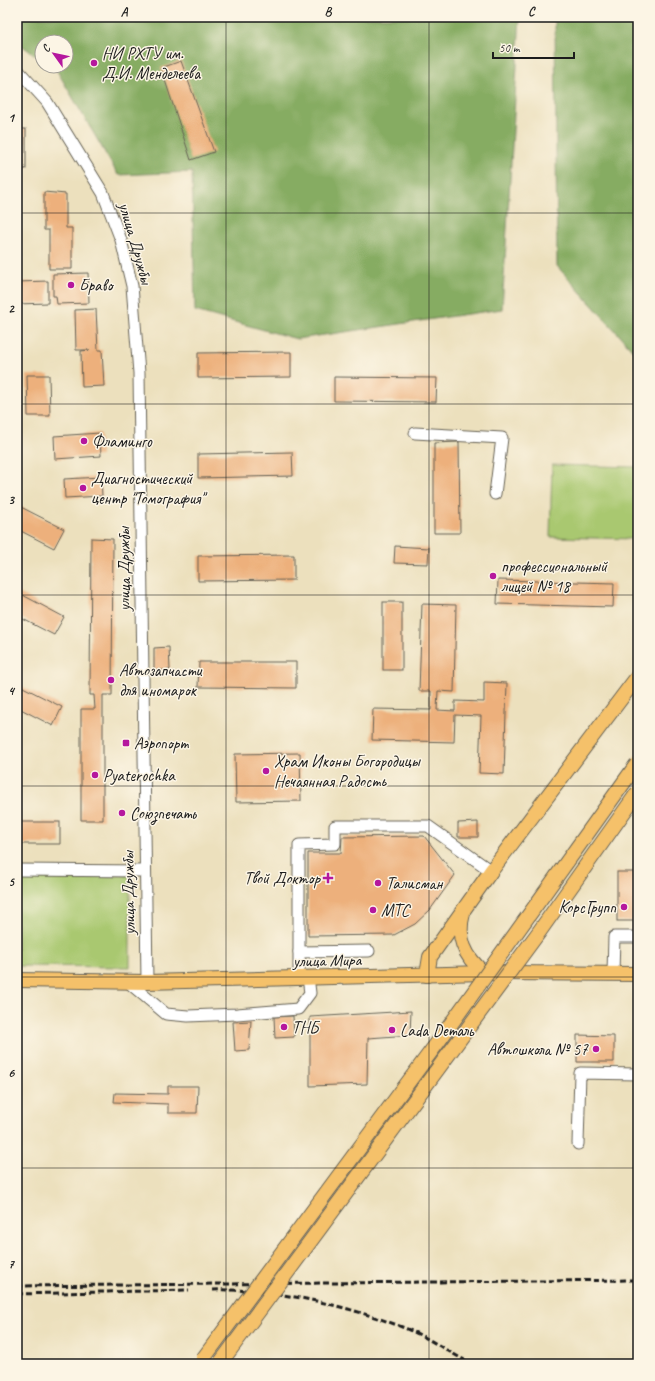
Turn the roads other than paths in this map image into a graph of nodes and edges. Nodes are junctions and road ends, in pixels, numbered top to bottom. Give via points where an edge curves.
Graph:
1 (17, 69) edge
2 (415, 433) dead end
3 (495, 494) dead end
4 (638, 676) edge
5 (638, 763) edge
6 (638, 792) edge
7 (17, 870) edge
8 (145, 871) junction
9 (491, 871) junction
10 (464, 909) junction
11 (638, 937) edge
12 (369, 951) dead end
13 (299, 952) junction
14 (484, 973) junction
15 (614, 973) junction
16 (638, 974) edge
17 (427, 975) junction
18 (303, 977) junction
19 (17, 980) edge
20 (128, 982) junction
21 (147, 982) junction
22 (638, 1074) edge
23 (578, 1144) dead end
24 (201, 1361) edge
25 (220, 1363) edge

1 - 8 street, улица Дружбы via 47,102 103,193 121,240 132,286 139,373
2 - 3 street via 502,438
4 - 9 main road
5 - 24 main road, bridge via 438,1042
6 - 25 main road, bridge via 539,932
7 - 8 street
8 - 21 street, улица Дружбы
9 - 10 main road
9 - 13 street via 428,826 336,826 335,844 299,845
10 - 14 main road via 460,926 462,943 467,954
10 - 17 main road via 430,957
11 - 15 street via 614,937
12 - 13 street
13 - 18 street
14 - 15 main road, улица Мира
14 - 17 main road, улица Мира
15 - 16 main road, улица Мира
17 - 18 main road, улица Мира
18 - 20 street via 310,993 298,1009 188,1016 166,1014
18 - 21 main road, улица Мира
19 - 20 main road, улица Мира
20 - 21 main road, улица Мира
22 - 23 street via 580,1073

